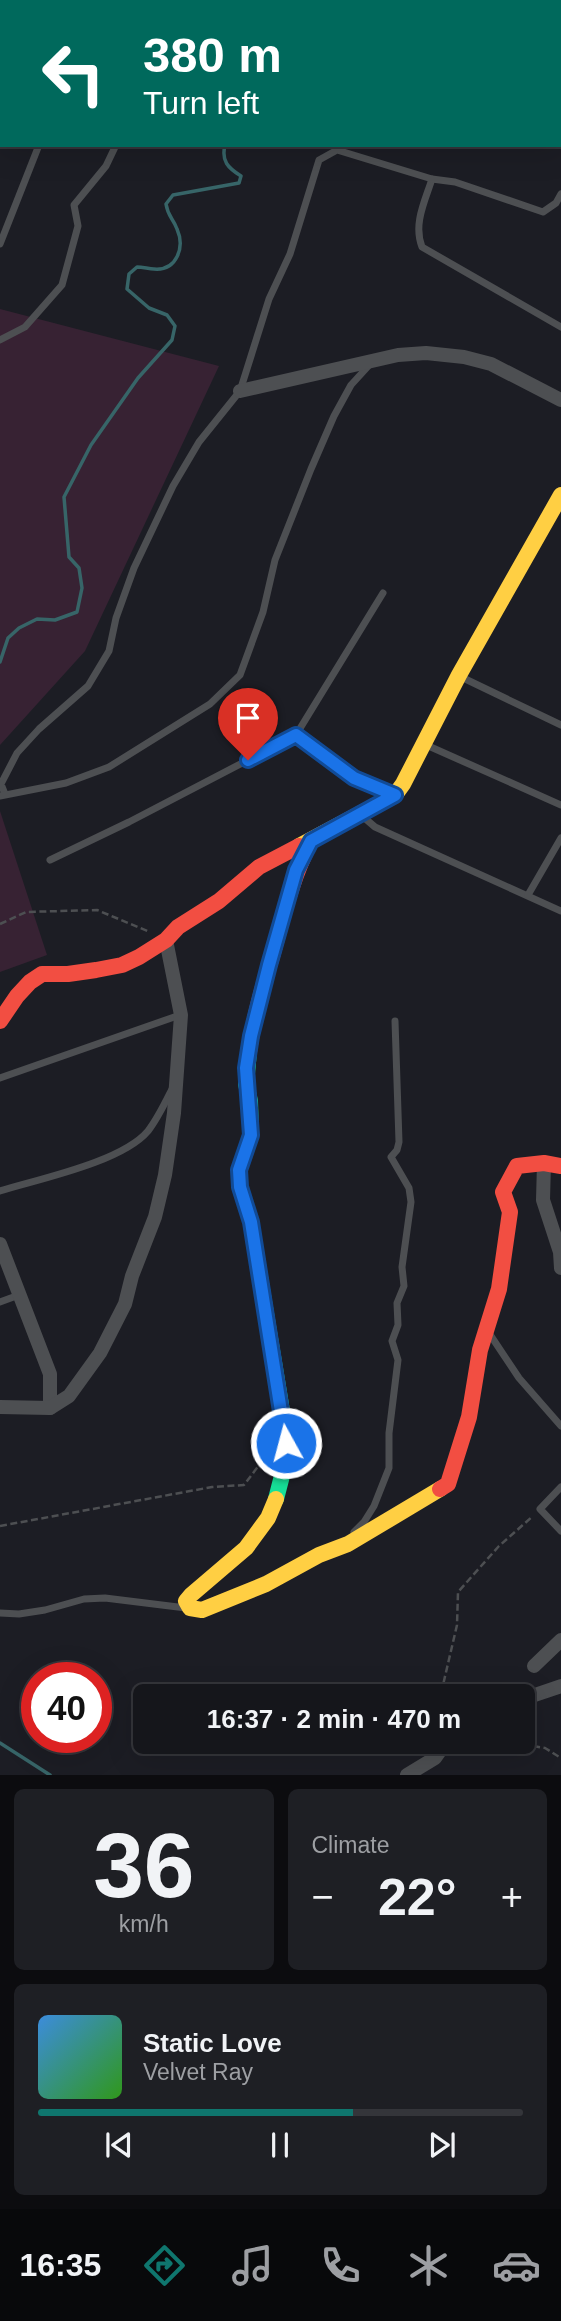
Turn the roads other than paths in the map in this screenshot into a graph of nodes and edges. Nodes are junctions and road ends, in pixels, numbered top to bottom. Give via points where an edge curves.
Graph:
1 (38, 147) edge
2 (115, 147) edge
3 (339, 148) edge
4 (432, 178) junction
5 (561, 194) edge
6 (0, 244) edge
7 (561, 327) edge
8 (0, 340) edge
9 (373, 362) junction
10 (240, 391) junction
11 (561, 400) edge
12 (561, 495) edge
13 (383, 593) dead end
14 (459, 675) junction
15 (561, 725) edge
16 (296, 735) junction
17 (424, 744) junction
18 (3, 795) edge
19 (395, 795) junction
20 (561, 805) edge
21 (361, 815) junction
22 (561, 838) edge
23 (311, 841) junction
24 (50, 860) dead end
25 (527, 895) junction
26 (561, 911) edge
27 (166, 940) junction
28 (181, 1015) junction
29 (0, 1021) edge
30 (395, 1021) dead end
31 (0, 1079) edge
32 (176, 1082) junction
33 (544, 1163) junction
34 (561, 1166) edge
35 (0, 1191) edge
36 (0, 1244) edge
37 (561, 1268) edge
38 (19, 1296) junction
39 (0, 1302) edge
40 (486, 1330) junction
41 (0, 1407) edge
42 (50, 1408) junction
43 (561, 1426) edge
44 (561, 1487) edge
45 (561, 1531) edge
46 (328, 1552) junction
47 (189, 1609) junction
48 (0, 1613) edge
49 (561, 1640) edge
50 (534, 1666) dead end
51 (561, 1686) edge
52 (535, 1695) edge
53 (438, 1754) edge
54 (407, 1775) edge

1 - 6 lane
2 - 8 lane via 106,166 74,205 78,226 62,285 25,327
3 - 4 lane
3 - 10 lane via 318,160 290,254 269,299
4 - 5 lane via 544,212
4 - 7 lane via 420,217 422,247
9 - 10 street
9 - 11 street via 426,353 464,357 491,365
9 - 18 lane via 351,386 311,469 275,560 263,612 240,675 211,704 109,767 66,783
10 - 18 lane via 199,442 173,486 134,568 109,651 88,686 17,752 1,784
12 - 14 street
13 - 16 lane
14 - 15 lane
14 - 17 street
16 - 19 lane via 354,778
16 - 24 lane
17 - 19 street
17 - 20 lane
19 - 21 street
21 - 23 street
21 - 25 lane via 375,827
22 - 25 lane
23 - 27 street via 259,867
23 - 47 street via 296,870 251,1036 246,1084 251,1135 239,1170 285,1429 286,1457 276,1504 265,1522 232,1563 191,1594 186,1601
25 - 26 lane
27 - 28 street
27 - 29 street via 122,965 42,974 17,996
28 - 31 lane
28 - 32 street
30 - 46 lane via 399,1142 391,1157 409,1188 411,1202 402,1267 404,1286 392,1341 398,1360 389,1433 390,1468 364,1522
32 - 35 lane via 147,1132 131,1146
32 - 42 street via 160,1196 125,1304 100,1353 68,1396
33 - 34 street
33 - 37 street via 543,1200
33 - 40 street via 517,1166 503,1192 510,1212 499,1289
36 - 38 street
38 - 39 lane
38 - 42 street via 50,1374
40 - 43 lane via 519,1378
40 - 46 street via 468,1418 447,1484
41 - 42 street
44 - 45 lane via 540,1508
46 - 47 street via 218,1605 202,1611
47 - 48 lane via 104,1598 19,1614
49 - 50 street
51 - 52 street
53 - 54 street

